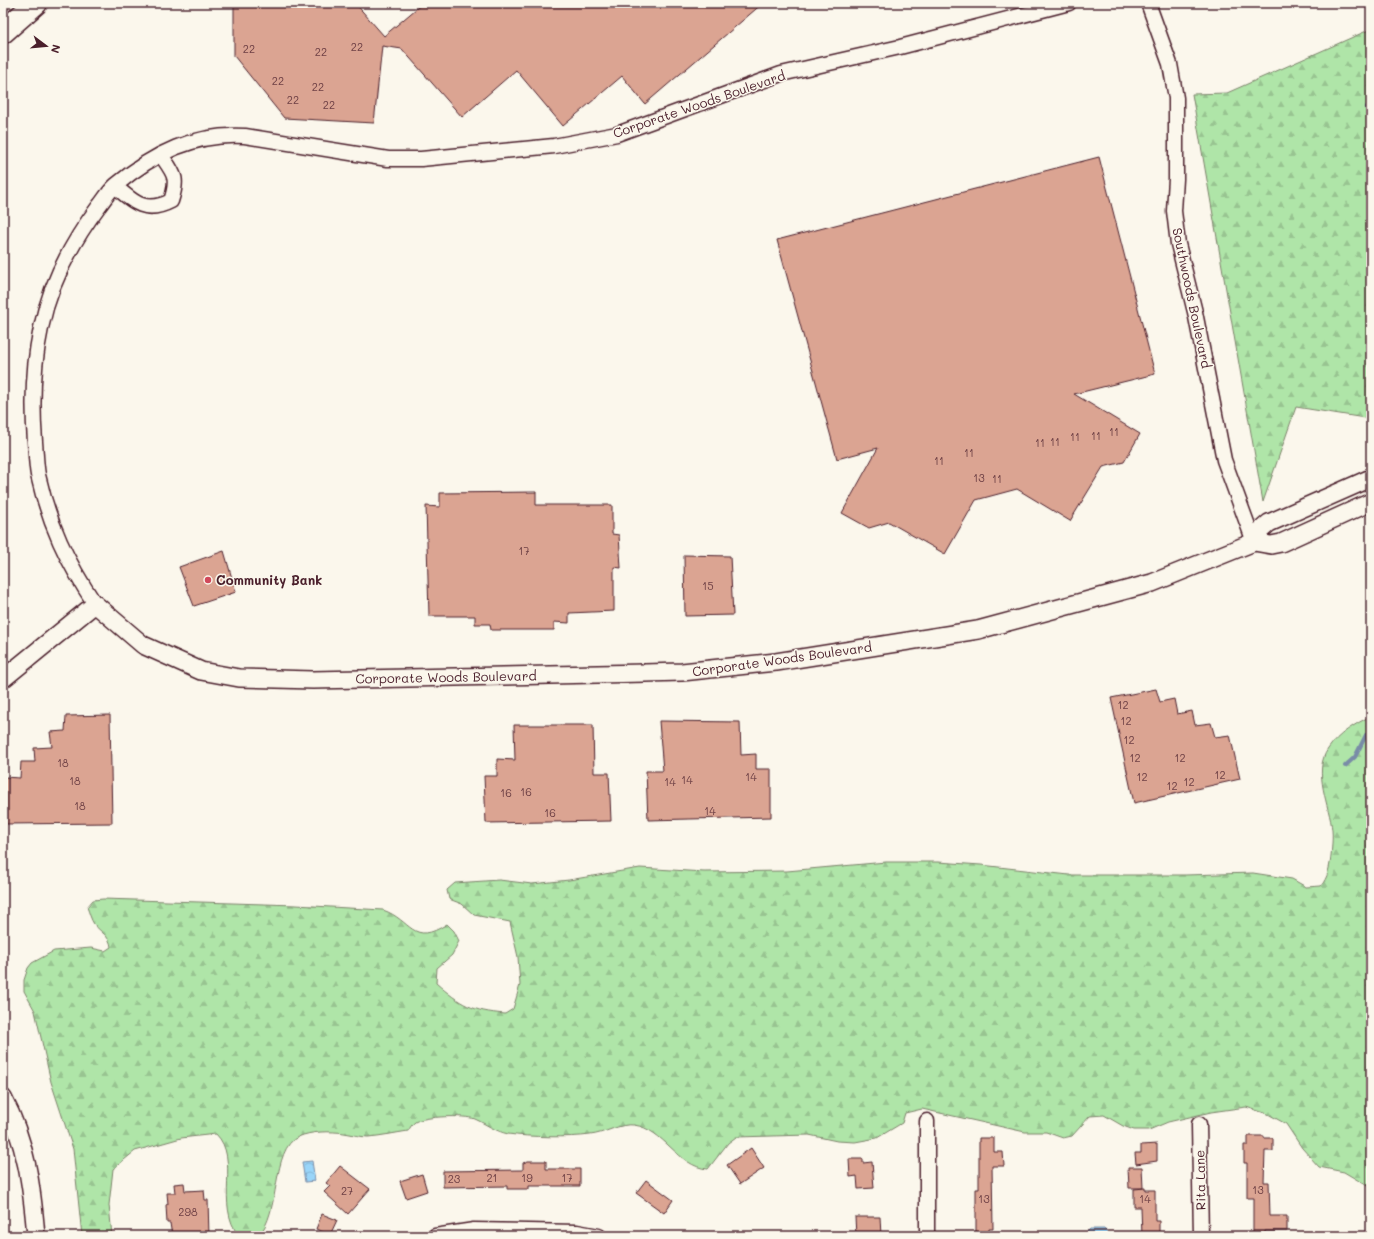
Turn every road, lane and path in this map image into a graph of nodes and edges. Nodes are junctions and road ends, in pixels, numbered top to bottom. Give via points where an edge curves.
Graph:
1 (28, 3) edge
2 (36, 3) edge
3 (1069, 3) edge
4 (1148, 3) edge
5 (3, 28) edge
6 (3, 32) edge
7 (161, 155) junction
8 (115, 186) junction
9 (1371, 478) edge
10 (1371, 502) edge
11 (1254, 542) junction
12 (94, 604) junction
13 (3, 679) edge
14 (3, 1098) edge
15 (927, 1121) dead end
16 (1199, 1124) dead end
17 (36, 1236) edge
18 (434, 1236) edge
19 (599, 1236) edge
20 (927, 1236) edge
21 (1201, 1236) edge

1 - 5 highway
2 - 6 highway
3 - 7 street, Corporate Woods Boulevard via 900,47 781,74 617,134 554,146 421,159 388,159 229,135 194,140
4 - 11 street, Southwoods Boulevard via 1170,64 1176,98 1174,211 1178,244 1195,312 1224,460
7 - 8 street, Corporate Woods Boulevard
7 - 8 street via 175,176 175,190 171,202 161,207 147,208 130,200
8 - 12 street, Corporate Woods Boulevard via 80,231 53,288 41,327 34,379 38,474 51,525 72,568
9 - 11 street via 1269,523
10 - 11 street, Corporate Woods Boulevard via 1280,543 1271,545
11 - 12 street, Corporate Woods Boulevard via 1152,583 978,630 776,662 682,672 313,680 239,678 201,671 142,645
12 - 13 street
14 - 17 street via 14,1119 26,1158
15 - 20 street
16 - 21 street, Rita Lane
18 - 19 street via 474,1230 577,1232

